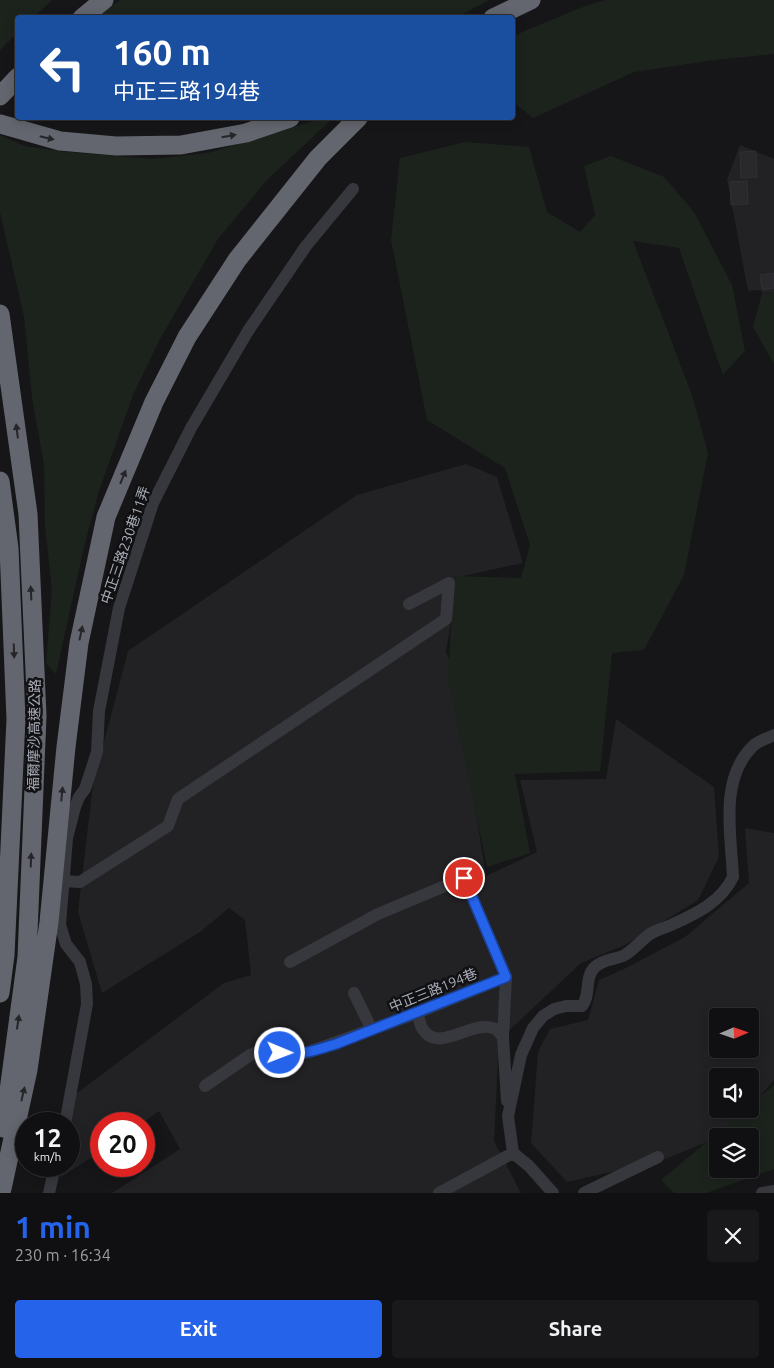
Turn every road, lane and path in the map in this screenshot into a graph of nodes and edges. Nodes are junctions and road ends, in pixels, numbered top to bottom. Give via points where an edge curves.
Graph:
1 (104, 0) edge
2 (531, 0) edge
3 (86, 15) edge
4 (499, 15) edge
5 (15, 80) edge
6 (0, 96) edge
7 (284, 120) edge
8 (356, 120) edge
9 (0, 124) edge
10 (353, 189) dead end
11 (0, 314) edge
12 (0, 481) edge
13 (409, 604) dead end
14 (774, 735) edge
15 (63, 881) junction
16 (290, 962) dead end
17 (506, 977) junction
18 (0, 993) edge
19 (354, 993) dead end
20 (417, 1013) junction
21 (372, 1030) junction
22 (503, 1037) junction
23 (205, 1086) dead end
24 (67, 1112) edge
25 (508, 1116) junction
26 (513, 1153) junction
27 (658, 1156) dead end
28 (0, 1157) edge
29 (53, 1177) edge
30 (1, 1193) edge
31 (49, 1193) edge
32 (438, 1193) edge
33 (553, 1193) edge
34 (584, 1193) edge

1 - 3 highway
2 - 4 highway
5 - 6 highway
9 -> 7 highway via 60,140 116,146 181,145 246,133
30 -> 8 highway via 28,1070 49,922 79,643 106,517 154,402 187,337 237,260 318,158
10 - 15 street, 中正三路230巷11弄 via 306,246 248,331 191,428 153,503 119,608 99,711 97,752 73,814
28 -> 11 highway, 福爾摩沙高速公路 via 27,957 37,716 28,514
12 -> 18 highway, 福爾摩沙高速公路 via 10,548 16,719 5,955
13 - 15 street via 449,583 446,619 178,799 168,826 80,882
14 - 25 street via 754,745 732,783 729,805 733,877 728,887 693,916 651,934 624,956 596,967 591,972 587,1000 582,1006 554,1009 543,1016 533,1028 521,1055
15 - 24 street, 中正三路230巷11弄 via 60,925 66,944 80,962 87,1004
16 - 17 street via 378,914 464,878
17 - 20 street, 中正三路194巷
17 - 22 street
19 - 21 street
20 - 21 street, 中正三路194巷
20 - 22 street via 422,1028 437,1039 484,1026 496,1029
21 - 23 street, 中正三路194巷 via 309,1052 293,1055 260,1051
22 - 25 street
25 - 26 street
26 - 32 street
26 - 33 street
27 - 34 street
29 - 31 street

